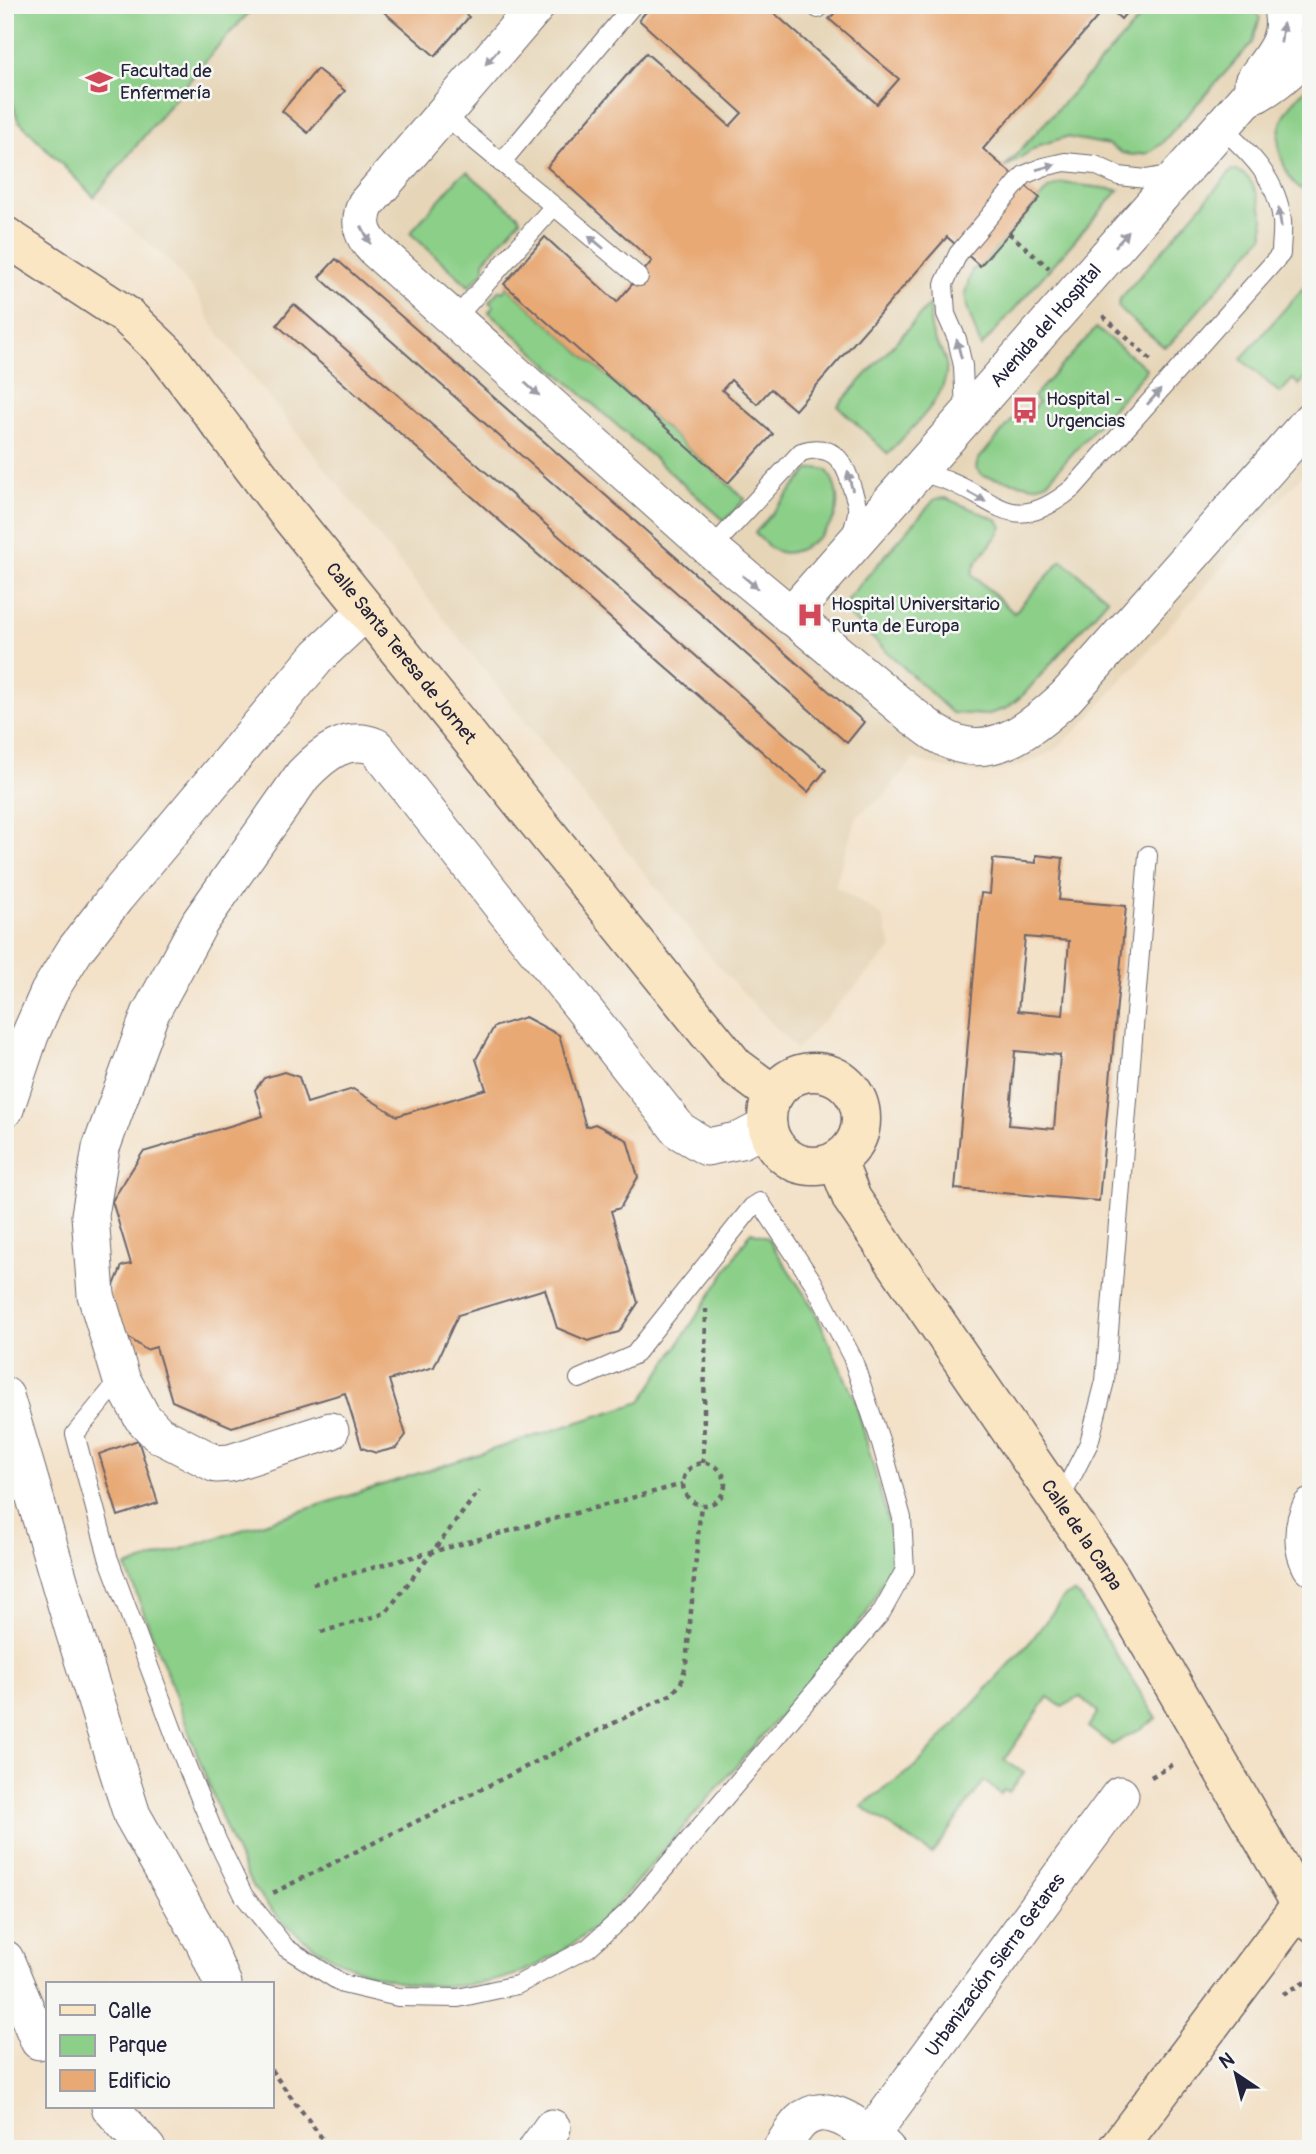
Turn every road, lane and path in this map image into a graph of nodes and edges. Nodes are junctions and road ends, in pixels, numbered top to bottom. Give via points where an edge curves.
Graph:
1 (537, 5) edge
2 (632, 5) edge
3 (1281, 5) edge
4 (1311, 48) edge
5 (1246, 99) junction
6 (443, 114) junction
7 (1221, 127) junction
8 (501, 163) junction
9 (1181, 173) junction
10 (554, 206) junction
11 (5, 236) edge
12 (639, 277) dead end
13 (454, 320) junction
14 (965, 416) junction
15 (1311, 420) edge
16 (914, 474) junction
17 (849, 547) junction
18 (711, 549) junction
19 (366, 611) junction
20 (790, 616) junction
21 (1149, 855) dead end
22 (5, 1109) edge
23 (771, 1111) junction
24 (837, 1161) junction
25 (706, 1265) junction
26 (121, 1378) junction
27 (579, 1379) dead end
28 (5, 1396) edge
29 (330, 1432) dead end
30 (703, 1462) junction
31 (683, 1484) junction
32 (479, 1492) dead end
33 (1059, 1502) junction
34 (701, 1504) junction
35 (1311, 1507) edge
36 (431, 1552) junction
37 (1311, 1566) edge
38 (313, 1584) dead end
39 (321, 1632) dead end
40 (1208, 1744) junction
41 (1120, 1796) joint
42 (250, 1904) junction
43 (1307, 1906) edge
44 (5, 1959) edge
45 (222, 1982) edge
46 (5, 2030) edge
47 (43, 2045) edge
48 (273, 2073) edge
49 (118, 2109) edge
50 (878, 2142) edge
51 (147, 2149) edge
52 (330, 2149) edge
53 (780, 2149) edge
54 (1117, 2149) edge

1 -> 6 street
2 - 8 lane
5 -> 3 street via 1280,48
4 - 5 street, Avenida del Hospital via 1264,91
5 - 7 street, Avenida del Hospital
6 - 8 lane
6 -> 13 street via 366,204 361,223 368,242
7 - 9 street, Avenida del Hospital
16 -> 7 lane via 936,477 1019,514 1057,501 1262,275 1280,254 1282,221 1273,188 1253,156
8 - 10 lane
14 -> 9 street, Avenida del Hospital
14 -> 9 lane via 963,366 946,314 944,284 958,254 1024,175 1065,162 1146,179
12 -> 10 lane
10 - 13 lane
11 - 19 street, Calle Santa Teresa de Jornet via 127,316 166,353
13 -> 18 street
14 - 16 street, Avenida del Hospital
15 - 20 street via 1066,697 1017,737 990,747 942,738
16 - 17 street, Avenida del Hospital
17 -> 18 lane via 858,508 848,471 832,453 811,449 801,452
17 - 20 street, Avenida del Hospital
18 -> 20 street
19 - 22 street via 319,655 75,950 30,1035
19 - 23 street, Calle Santa Teresa de Jornet
21 - 33 lane via 1105,1381 1089,1443
23 - 24 street via 772,1141 781,1153 808,1166
23 - 24 street via 784,1083 798,1076 829,1074 848,1087 860,1107 861,1122 858,1138
23 - 26 street via 741,1140 707,1147 680,1131 376,747 348,743 319,758 303,775 200,922 149,1014 101,1148 90,1214 96,1295
24 - 33 street, Calle de la Carpa via 852,1199
25 - 27 lane via 634,1355
25 - 30 path
25 - 42 lane via 760,1202 813,1282 852,1357 902,1518 905,1570 881,1613 627,1913 588,1948 517,1985 458,1998 398,1997 343,1984 286,1948
26 - 29 street via 142,1417 158,1434 216,1464 230,1464
26 - 42 lane via 75,1434 117,1583 212,1827
28 - 45 street via 132,1815
30 - 31 path via 687,1471
30 - 34 path via 720,1470 725,1488 714,1503
31 - 34 path via 687,1498
31 - 36 path
32 - 36 path
33 - 40 street, Calle de la Carpa via 1110,1576
34 - 42 path via 686,1665 672,1694
35 - 37 street via 1303,1537
36 - 38 path
36 - 39 path via 387,1611
40 - 41 path
40 - 43 street, Calle de la Carpa
41 - 50 street, Urbanización Sierra Getares
43 - 54 street
44 - 47 street
46 - 47 street
48 - 52 path
49 - 51 street
50 - 53 street via 838,2115 817,2113 798,2124

